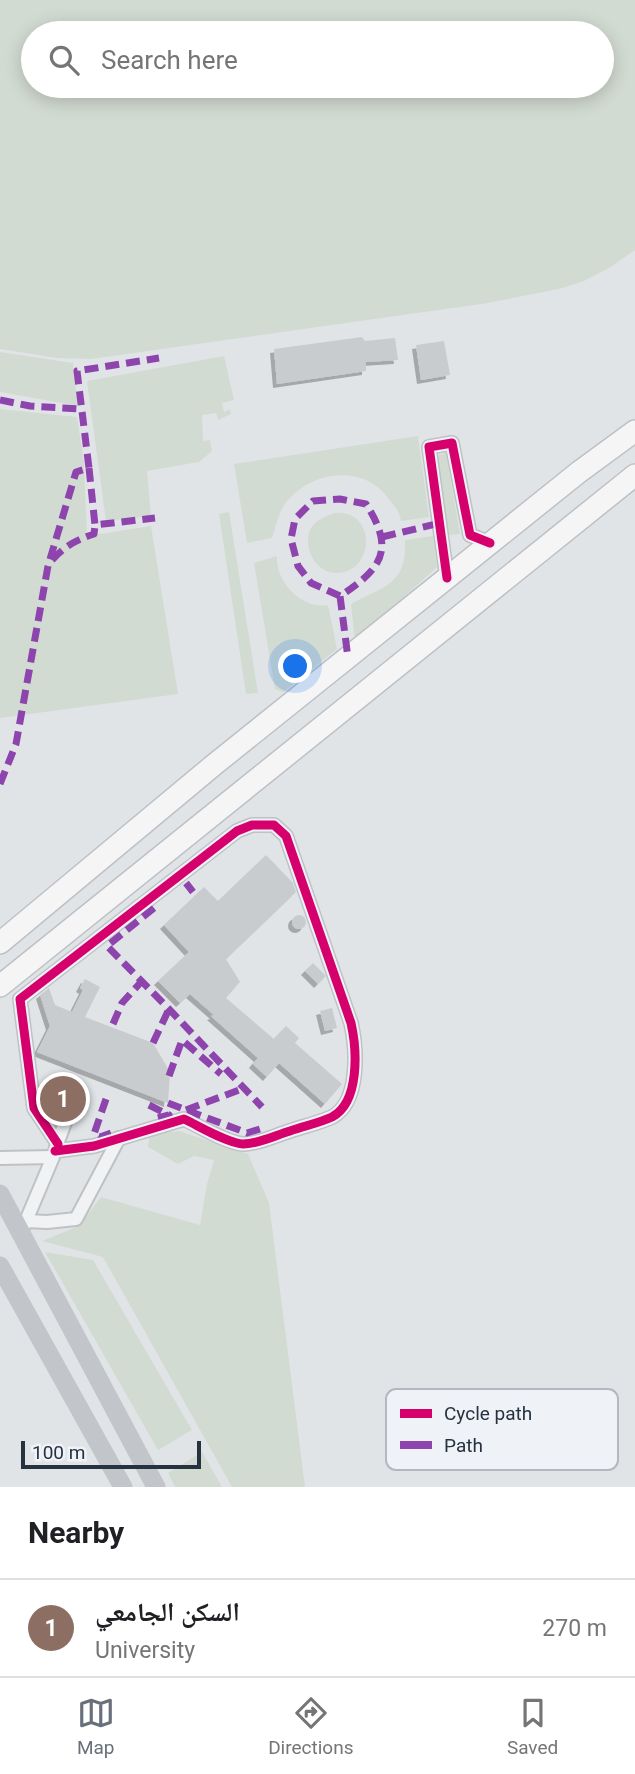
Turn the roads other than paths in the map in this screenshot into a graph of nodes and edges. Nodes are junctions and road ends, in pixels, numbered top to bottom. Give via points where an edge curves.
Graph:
1 (635, 431) edge
2 (635, 475) edge
3 (491, 543) junction
4 (447, 578) junction
5 (0, 943) edge
6 (0, 986) edge
7 (74, 1098) dead end
8 (119, 1138) junction
9 (55, 1151) junction
10 (0, 1158) edge
11 (0, 1194) edge
12 (23, 1227) junction
13 (0, 1266) edge
14 (6, 1289) edge
15 (123, 1487) edge
16 (156, 1487) edge

1 - 3 main road
2 - 6 main road
3 - 4 main road
3 - 4 street via 470,536 452,443 429,447
4 - 5 main road
7 - 9 street
8 - 9 street
8 - 9 street via 184,1119 231,1141 259,1141 333,1117 346,1105 353,1089 351,1023 286,836 274,825 252,825 237,831 20,999 34,1108
8 - 12 street via 76,1219
9 - 10 street
9 - 12 street
11 - 12 main road
12 - 16 main road
13 - 14 main road
14 - 15 main road

